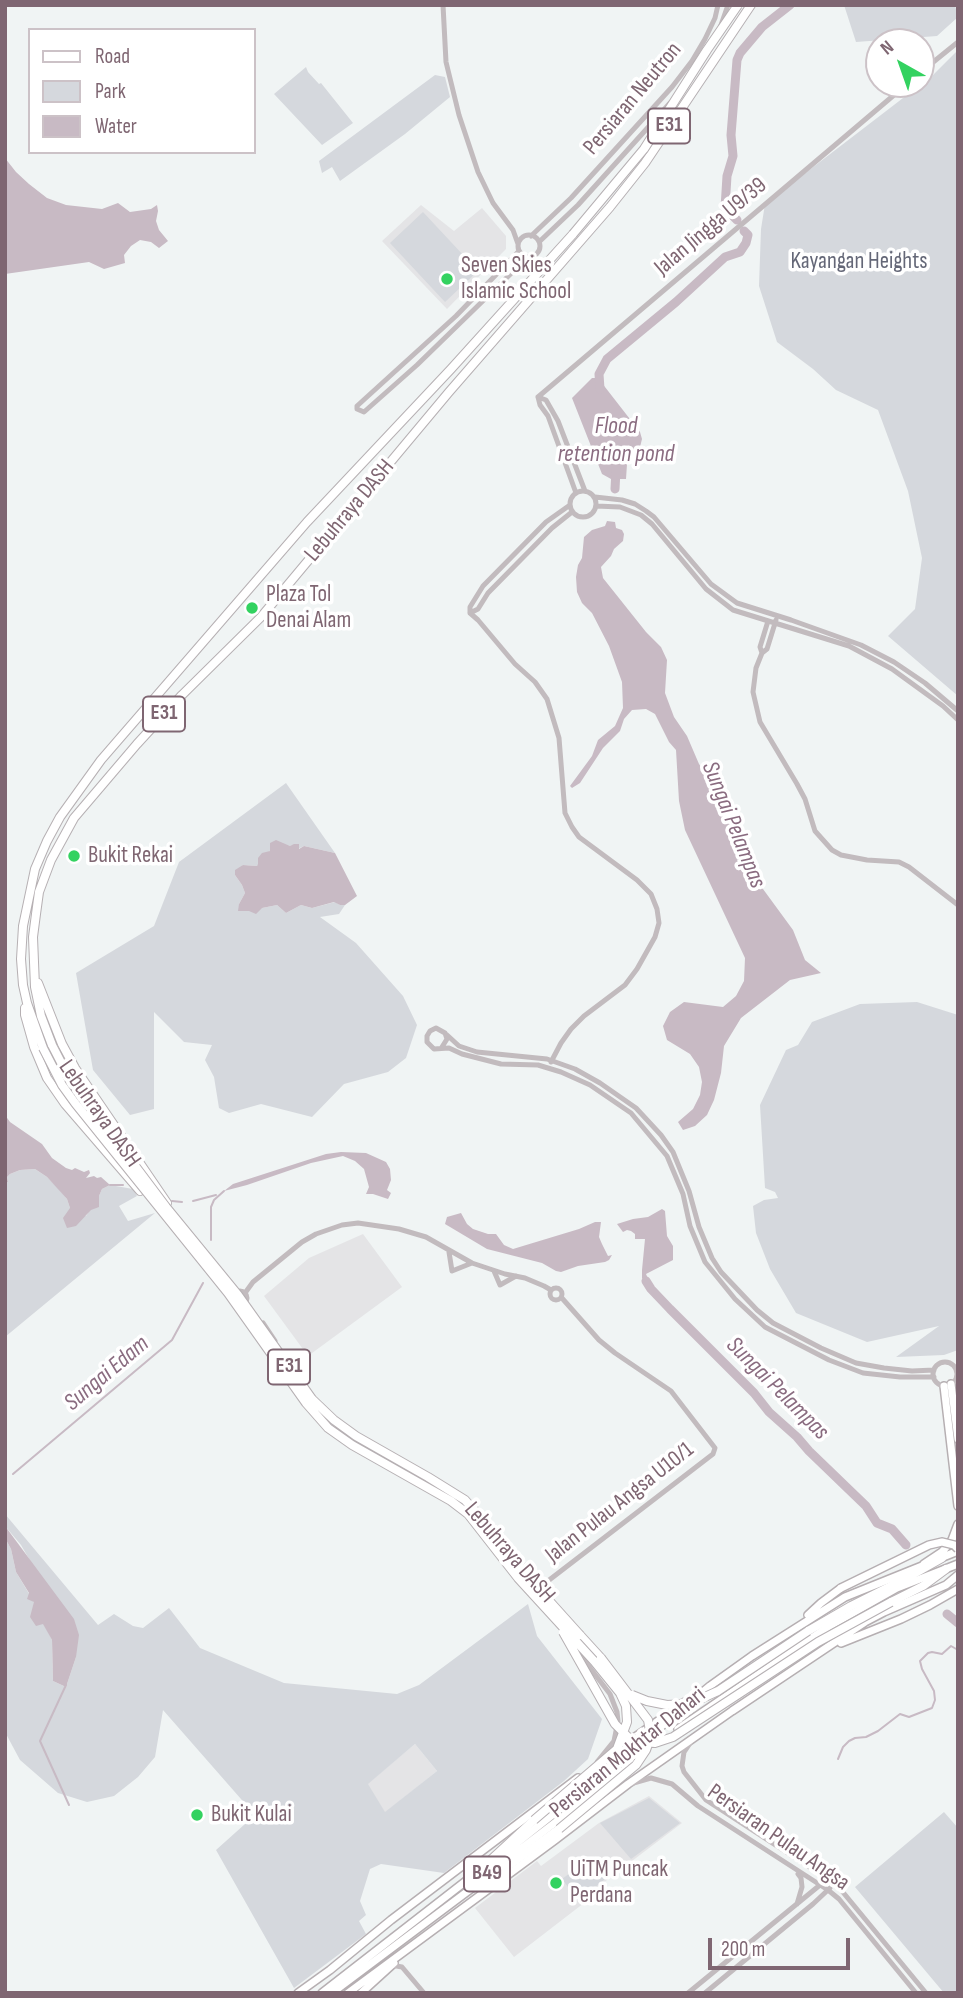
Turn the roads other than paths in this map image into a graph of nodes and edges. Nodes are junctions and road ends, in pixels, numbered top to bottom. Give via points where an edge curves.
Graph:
1 (443, 5) edge
2 (718, 5) edge
3 (728, 5) edge
4 (738, 5) edge
5 (751, 5) edge
6 (958, 42) edge
7 (935, 61) edge
8 (890, 98) edge
9 (513, 230) junction
10 (528, 236) junction
11 (538, 242) junction
12 (518, 244) junction
13 (519, 251) junction
14 (528, 257) junction
15 (538, 397) junction
16 (585, 491) junction
17 (576, 493) junction
18 (595, 498) junction
19 (596, 506) junction
20 (571, 509) junction
21 (758, 618) junction
22 (772, 619) junction
23 (785, 625) junction
24 (769, 632) junction
25 (958, 711) edge
26 (958, 720) edge
27 (958, 905) edge
28 (35, 977) junction
29 (27, 1003) junction
30 (445, 1033) junction
31 (47, 1046) junction
32 (442, 1047) junction
33 (551, 1061) junction
34 (548, 1068) junction
35 (140, 1191) joint
36 (171, 1209) joint
37 (449, 1252) junction
38 (472, 1263) junction
39 (494, 1271) junction
40 (516, 1276) junction
41 (238, 1294) junction
42 (243, 1303) junction
43 (956, 1366) edge
44 (934, 1370) junction
45 (958, 1376) edge
46 (934, 1377) junction
47 (948, 1385) junction
48 (954, 1437) edge
49 (958, 1477) edge
50 (958, 1506) edge
51 (958, 1524) edge
52 (958, 1550) edge
53 (942, 1558) junction
54 (958, 1564) edge
55 (923, 1565) junction
56 (946, 1569) junction
57 (958, 1575) edge
58 (535, 1579) junction
59 (529, 1584) junction
60 (544, 1584) junction
61 (958, 1589) edge
62 (544, 1592) junction
63 (537, 1596) junction
64 (560, 1624) junction
65 (797, 1626) junction
66 (821, 1652) junction
67 (710, 1686) junction
68 (629, 1694) junction
69 (691, 1740) junction
70 (595, 1764) junction
71 (628, 1784) junction
72 (792, 1868) junction
73 (480, 1870) junction
74 (826, 1876) junction
75 (835, 1883) junction
76 (820, 1885) junction
77 (472, 1888) junction
78 (828, 1890) junction
79 (839, 1899) junction
80 (813, 1904) junction
81 (796, 1906) junction
82 (426, 1935) junction
83 (391, 1965) junction
84 (330, 1970) junction
85 (298, 1993) edge
86 (308, 1993) edge
87 (322, 1993) edge
88 (332, 1993) edge
89 (348, 1993) edge
90 (360, 1993) edge
91 (424, 1993) edge
92 (688, 1993) edge
93 (705, 1993) edge
94 (916, 1993) edge
95 (926, 1993) edge

1 - 9 street via 446,62 459,115 478,172
2 - 10 street, Persiaran Neutron via 705,39 672,87 571,198
3 - 11 street, Persiaran Neutron via 715,40 678,94 578,205
4 - 29 highway, Lebuhraya DASH / E31, bridge via 644,149 573,234 307,522 101,760 47,841 35,869 21,959
5 - 28 highway, Lebuhraya DASH / E31 via 645,163 580,242 261,617 182,695 74,818 39,892 33,936
6 - 7 street
8 - 15 street, Jalan Jingga U9/39
9 - 10 street
9 - 12 street
10 - 11 street
10 - 12 street
11 - 14 street via 538,252
12 - 13 street
13 - 14 street
13 - 14 street via 357,409 364,412 400,381
15 - 16 street via 546,400 558,421
15 - 17 street
16 - 17 street
16 - 18 street
17 - 20 street via 570,499
18 - 19 street
18 - 22 street via 622,500 646,511 711,584 737,603
19 - 20 street via 589,516 579,517
19 - 21 street via 620,507 641,515 706,589 733,610
20 - 33 street via 470,614 547,699 559,738 565,813 572,827 651,894 659,922 655,937 625,985 571,1029
21 - 22 street
21 - 24 street
22 - 23 street
22 - 24 street
22 - 25 street via 826,632 872,650 925,683
23 - 24 street
23 - 26 street via 849,646 892,669
24 - 27 street via 760,647 753,692 760,722 805,799 820,840 850,858 899,862
28 - 31 highway, Lebuhraya DASH / E31
28 - 36 highway via 75,1068
29 - 31 highway, Lebuhraya DASH / E31
29 - 35 highway via 25,1016 47,1078
30 - 32 street
30 - 32 street via 436,1028 427,1036 431,1047
30 - 33 street via 459,1046 477,1052
31 - 64 highway, Lebuhraya DASH / E31, bridge via 57,1076 75,1104 228,1293 328,1428 468,1514
31 - 68 highway, Lebuhraya DASH / E31, bridge via 312,1398 356,1436 465,1500
32 - 34 street via 501,1064
33 - 34 street
33 - 44 street via 600,1083 636,1108 661,1135 690,1191 712,1258 737,1291 773,1323 856,1363
34 - 46 street via 576,1077 610,1098 649,1133 673,1168 705,1262 765,1327 863,1373
35 - 41 street
36 - 41 street
37 - 38 street
37 - 38 street via 452,1271
37 - 41 street via 409,1232 378,1225 342,1225 302,1242
38 - 39 street
39 - 40 street
39 - 40 street via 499,1285
40 - 60 street, Jalan Pulau Angsa U10/1 via 559,1289 599,1340 671,1391 715,1448
41 - 42 street via 247,1296
41 - 42 street via 234,1301
42 - 58 street via 327,1411 359,1435 456,1490 491,1523
42 - 59 street via 283,1368 330,1426 468,1512
43 - 44 street via 944,1362
43 - 45 street
44 - 46 street
45 - 47 street
46 - 47 street
47 - 48 main road
48 - 49 main road
48 - 50 main road via 950,1449
51 - 55 main road via 942,1552
52 - 53 main road, Persiaran Mokhtar Dahari / B49
52 - 65 main road, bridge via 942,1542 929,1545 841,1588
53 - 55 main road, Persiaran Mokhtar Dahari / B49
53 - 68 highway, bridge via 851,1606 696,1701 667,1705
54 - 56 main road, Persiaran Mokhtar Dahari / B49
55 - 65 main road, Persiaran Mokhtar Dahari / B49 via 845,1597
56 - 64 highway, bridge via 818,1642 673,1737 655,1743 629,1738 615,1724
56 - 77 main road, Persiaran Mokhtar Dahari / B49 via 865,1605 751,1678
57 - 66 main road via 946,1585 865,1622
58 - 59 street
58 - 60 street
59 - 63 street via 529,1591
60 - 62 street
61 - 66 main road, B49
62 - 63 street
62 - 67 street via 612,1677 645,1702 672,1706
63 - 70 street via 615,1704 617,1733
64 - 73 highway, bridge via 615,1686 626,1706 627,1722 617,1749
65 - 67 main road, Persiaran Mokhtar Dahari / B49
66 - 69 main road, B49
67 - 70 main road
67 - 73 main road, Persiaran Mokhtar Dahari / B49
68 - 77 highway, Lebuhraya DASH, bridge via 648,1720 651,1736 642,1758 559,1829
69 - 71 main road, B49
69 - 74 street, Persiaran Pulau Angsa via 682,1766 706,1800
70 - 84 main road
71 - 72 street, Persiaran Pulau Angsa via 651,1778 672,1784
71 - 82 main road, B49
72 - 76 street, Persiaran Pulau Angsa
72 - 81 street via 802,1887
73 - 87 main road, Persiaran Mokhtar Dahari / B49
74 - 75 street, Persiaran Pulau Angsa
74 - 76 street
75 - 78 street
75 - 95 street, Persiaran Pulau Angsa
76 - 78 street, Persiaran Pulau Angsa
76 - 81 street
77 - 88 main road, Persiaran Mokhtar Dahari / B49
78 - 79 street, Persiaran Pulau Angsa
78 - 80 street
79 - 80 street via 830,1897
79 - 94 street, Persiaran Pulau Angsa
80 - 93 street
81 - 92 street
82 - 83 main road
82 - 89 main road, B49
83 - 90 main road
83 - 91 street via 402,1967
84 - 85 main road
84 - 86 main road

